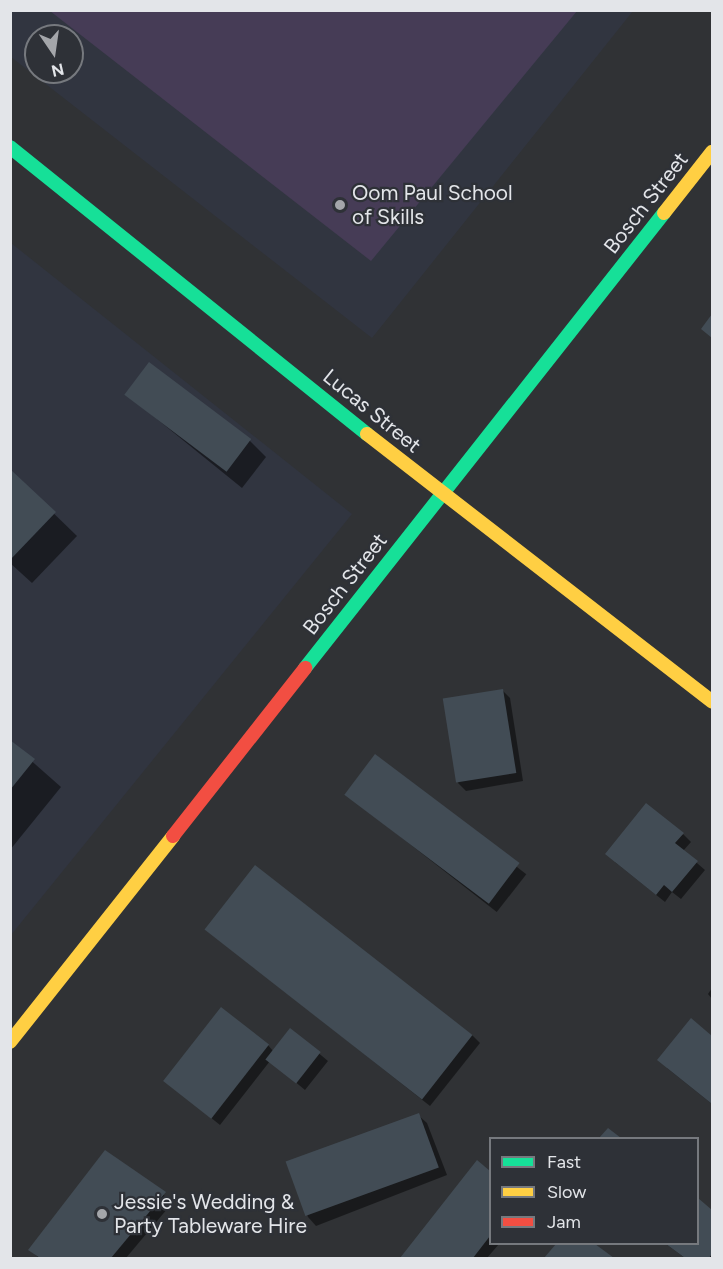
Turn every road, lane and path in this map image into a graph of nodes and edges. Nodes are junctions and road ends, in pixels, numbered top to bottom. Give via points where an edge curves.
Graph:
1 (10, 147) edge
2 (712, 152) edge
3 (442, 495) junction
4 (712, 702) edge
5 (10, 1042) edge

1 - 3 street, Lucas Street
2 - 3 street, Bosch Street
3 - 4 street, Lucas Street
3 - 5 street, Bosch Street

